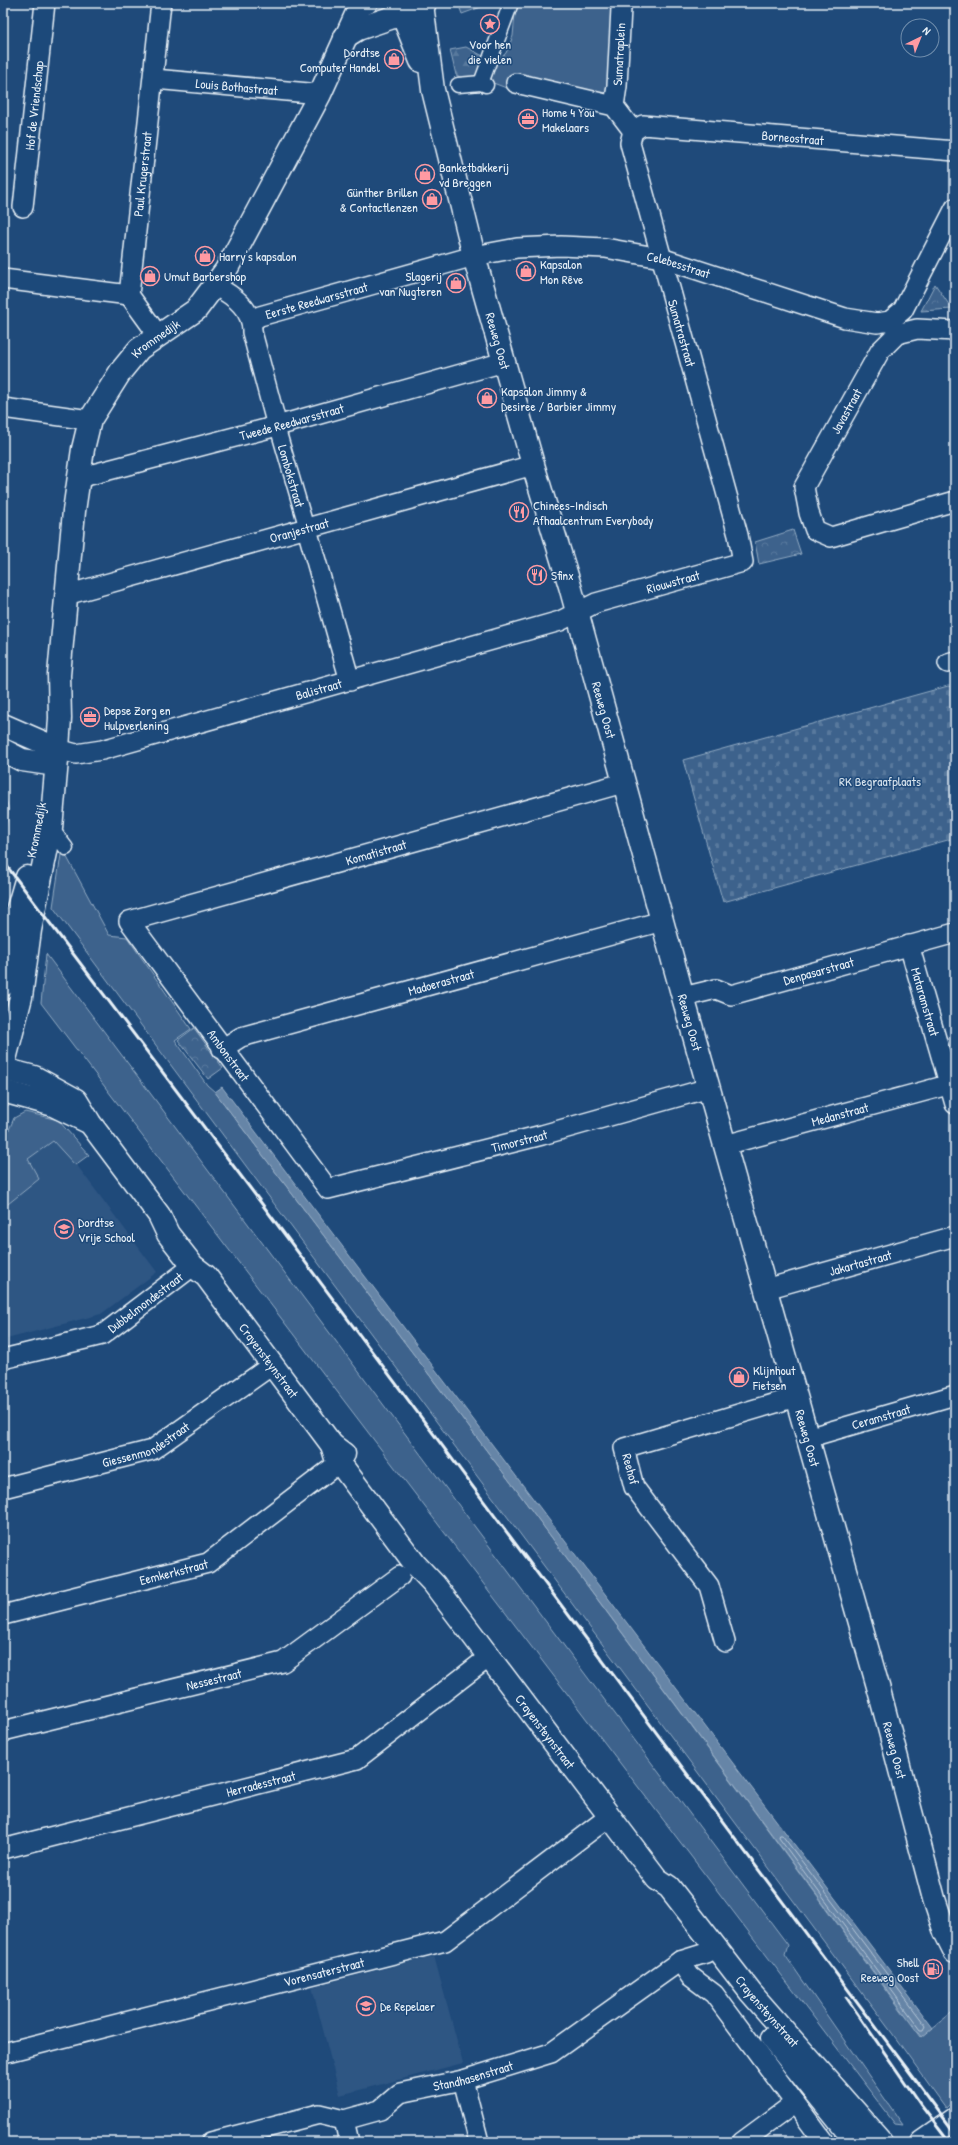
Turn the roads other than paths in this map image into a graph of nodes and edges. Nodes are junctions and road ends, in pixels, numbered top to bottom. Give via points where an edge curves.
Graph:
1 (45, 3) edge
2 (161, 3) edge
3 (366, 3) edge
4 (423, 3) edge
5 (511, 3) edge
6 (619, 6) edge
7 (400, 8) edge
8 (345, 37) junction
9 (154, 79) junction
10 (516, 84) dead end
11 (458, 85) dead end
12 (433, 90) junction
13 (320, 94) junction
14 (614, 106) junction
15 (633, 131) junction
16 (955, 151) edge
17 (23, 207) dead end
18 (955, 208) edge
19 (474, 256) junction
20 (661, 258) junction
21 (3, 279) edge
22 (215, 286) junction
23 (129, 295) junction
24 (252, 321) junction
25 (955, 331) edge
26 (158, 335) junction
27 (504, 362) junction
28 (3, 408) edge
29 (90, 420) junction
30 (277, 426) junction
31 (533, 465) junction
32 (78, 478) junction
33 (955, 501) edge
34 (306, 529) junction
35 (738, 535) joint
36 (66, 596) junction
37 (577, 612) junction
38 (350, 681) junction
39 (3, 725) edge
40 (3, 750) edge
41 (50, 755) junction
42 (623, 782) junction
43 (51, 828) junction
44 (66, 848) dead end
45 (129, 921) joint
46 (662, 921) junction
47 (8, 929) edge
48 (955, 933) edge
49 (909, 945) junction
50 (3, 983) edge
51 (21, 997) junction
52 (682, 998) junction
53 (222, 1048) junction
54 (3, 1068) edge
55 (952, 1084) edge
56 (709, 1088) junction
57 (3, 1091) edge
58 (955, 1104) edge
59 (90, 1123) junction
60 (725, 1145) junction
61 (328, 1189) joint
62 (955, 1236) edge
63 (199, 1271) junction
64 (766, 1289) junction
65 (3, 1359) edge
66 (272, 1366) junction
67 (955, 1395) edge
68 (796, 1397) junction
69 (807, 1438) junction
70 (336, 1454) junction
71 (3, 1488) edge
72 (400, 1576) dead end
73 (3, 1615) edge
74 (725, 1642) dead end
75 (489, 1657) junction
76 (3, 1731) edge
77 (610, 1816) junction
78 (3, 1849) edge
79 (710, 1950) junction
80 (955, 1952) edge
81 (680, 1961) junction
82 (3, 2053) edge
83 (463, 2080) junction
84 (795, 2103) junction
85 (955, 2119) edge
86 (344, 2120) junction
87 (955, 2137) edge
88 (211, 2142) edge
89 (349, 2142) edge
90 (479, 2142) edge
91 (742, 2142) edge
92 (824, 2142) edge
93 (856, 2142) edge
94 (882, 2142) edge
95 (922, 2142) edge
96 (948, 2142) edge

1 - 17 street, Hof de Vriendschap
2 - 9 street, Paul Krugerstraat
3 - 8 street, Krommedijk via 360,6
4 - 7 street
4 - 12 street, Reeweg Oost
5 - 11 street via 484,84
6 - 14 street, Sumatraplein
7 - 8 street
7 - 12 street, Reeweg Oost
8 - 13 street, Krommedijk
9 - 13 street, Louis Bothastraat
9 - 23 street, Paul Krugerstraat
10 - 14 street
12 - 19 street, Reeweg Oost
13 - 22 street, Krommedijk
14 - 15 street
15 - 16 street, Borneostraat via 643,125
15 - 20 street, Sumatrastraat via 630,143
18 - 20 street, Celebesstraat via 903,310 890,321 877,323 845,318
19 - 20 street, Celebesstraat via 518,248 562,246 605,248
19 - 24 street, Eerste Reedwarsstraat via 260,316
19 - 27 street, Reeweg Oost
20 - 35 street, Sumatrastraat
21 - 23 street
22 - 24 street, Lombokstraat via 237,299
22 - 26 street, Krommedijk via 196,310
23 - 26 street
24 - 30 street, Lombokstraat via 252,332
25 - 33 street, Javastraat via 917,329 897,334 880,351 804,487 815,530 830,537
26 - 29 street, Krommedijk via 139,349 120,371
27 - 30 street, Tweede Reedwarsstraat
27 - 31 street, Reeweg Oost
28 - 29 street
29 - 32 street, Krommedijk
30 - 32 street, Tweede Reedwarsstraat
30 - 34 street, Lombokstraat
31 - 34 street, Oranjestraat
31 - 37 street, Reeweg Oost
32 - 36 street, Krommedijk
34 - 36 street, Oranjestraat
34 - 38 street, Lombokstraat
35 - 37 street, Riouwstraat via 743,562 596,603
36 - 41 street, Krommedijk via 59,675 46,716
37 - 38 street, Balistraat via 560,621
37 - 42 street, Reeweg Oost
38 - 41 street, Balistraat via 102,750
39 - 41 street
40 - 41 street via 22,760
41 - 43 street, Krommedijk
41 - 47 street, Krommedijk via 24,889
42 - 45 street, Komatistraat
42 - 46 street, Reeweg Oost
43 - 44 street, Krommedijk
43 - 51 street, Krommedijk via 30,930
45 - 53 street, Ambonstraat
46 - 52 street, Reeweg Oost
46 - 53 street, Madoerastraat via 241,1037
47 - 50 street, Krommedijk
48 - 49 street, Denpasarstraat
49 - 52 street, Denpasarstraat via 731,995 716,989
49 - 55 street, Mataramstraat
50 - 51 street
51 - 54 street, Krommedijk
52 - 56 street, Reeweg Oost
53 - 61 street, Ambonstraat
54 - 59 street, Crayensteynstraat via 34,1077 76,1100
55 - 58 street, Mataramstraat
55 - 60 street, Medanstraat
56 - 60 street, Reeweg Oost
56 - 61 street, Timorstraat via 542,1135
57 - 59 street, Crayensteynstraat via 53,1105
59 - 63 street, Crayensteynstraat via 159,1215 168,1234
60 - 64 street, Reeweg Oost
62 - 64 street, Jakartastraat
63 - 65 street, Dubbelmondestraat via 102,1335
63 - 66 street, Crayensteynstraat
64 - 68 street, Reeweg Oost
66 - 70 street, Crayensteynstraat
66 - 71 street, Giessenmondestraat via 152,1450
67 - 69 street, Ceramstraat
68 - 69 street, Reeweg Oost
68 - 74 street, Reehof via 624,1448 634,1487 708,1586
69 - 80 street, Reeweg Oost via 879,1690 934,1899
70 - 73 street, Eemkerkstraat via 208,1563
70 - 75 street, Crayensteynstraat via 343,1452 424,1558 434,1584
72 - 76 street, Nessestraat via 283,1662
75 - 77 street, Crayensteynstraat
75 - 78 street, Herradesstraat via 357,1759
77 - 79 street, Crayensteynstraat via 657,1879 669,1887
77 - 82 street, Vorensaterstraat via 445,1941
79 - 81 street, Standhasenstraat
79 - 93 street, Crayensteynstraat via 719,1973
79 - 94 street, Crayensteynstraat
81 - 83 street, Standhasenstraat via 551,2053
81 - 84 street via 690,1976 714,1994
83 - 86 street, Standhasenstraat via 400,2093 380,2110
83 - 90 street
84 - 91 street
84 - 92 street
85 - 95 street
86 - 88 street, Standhasenstraat via 319,2114
86 - 89 street
87 - 96 street

